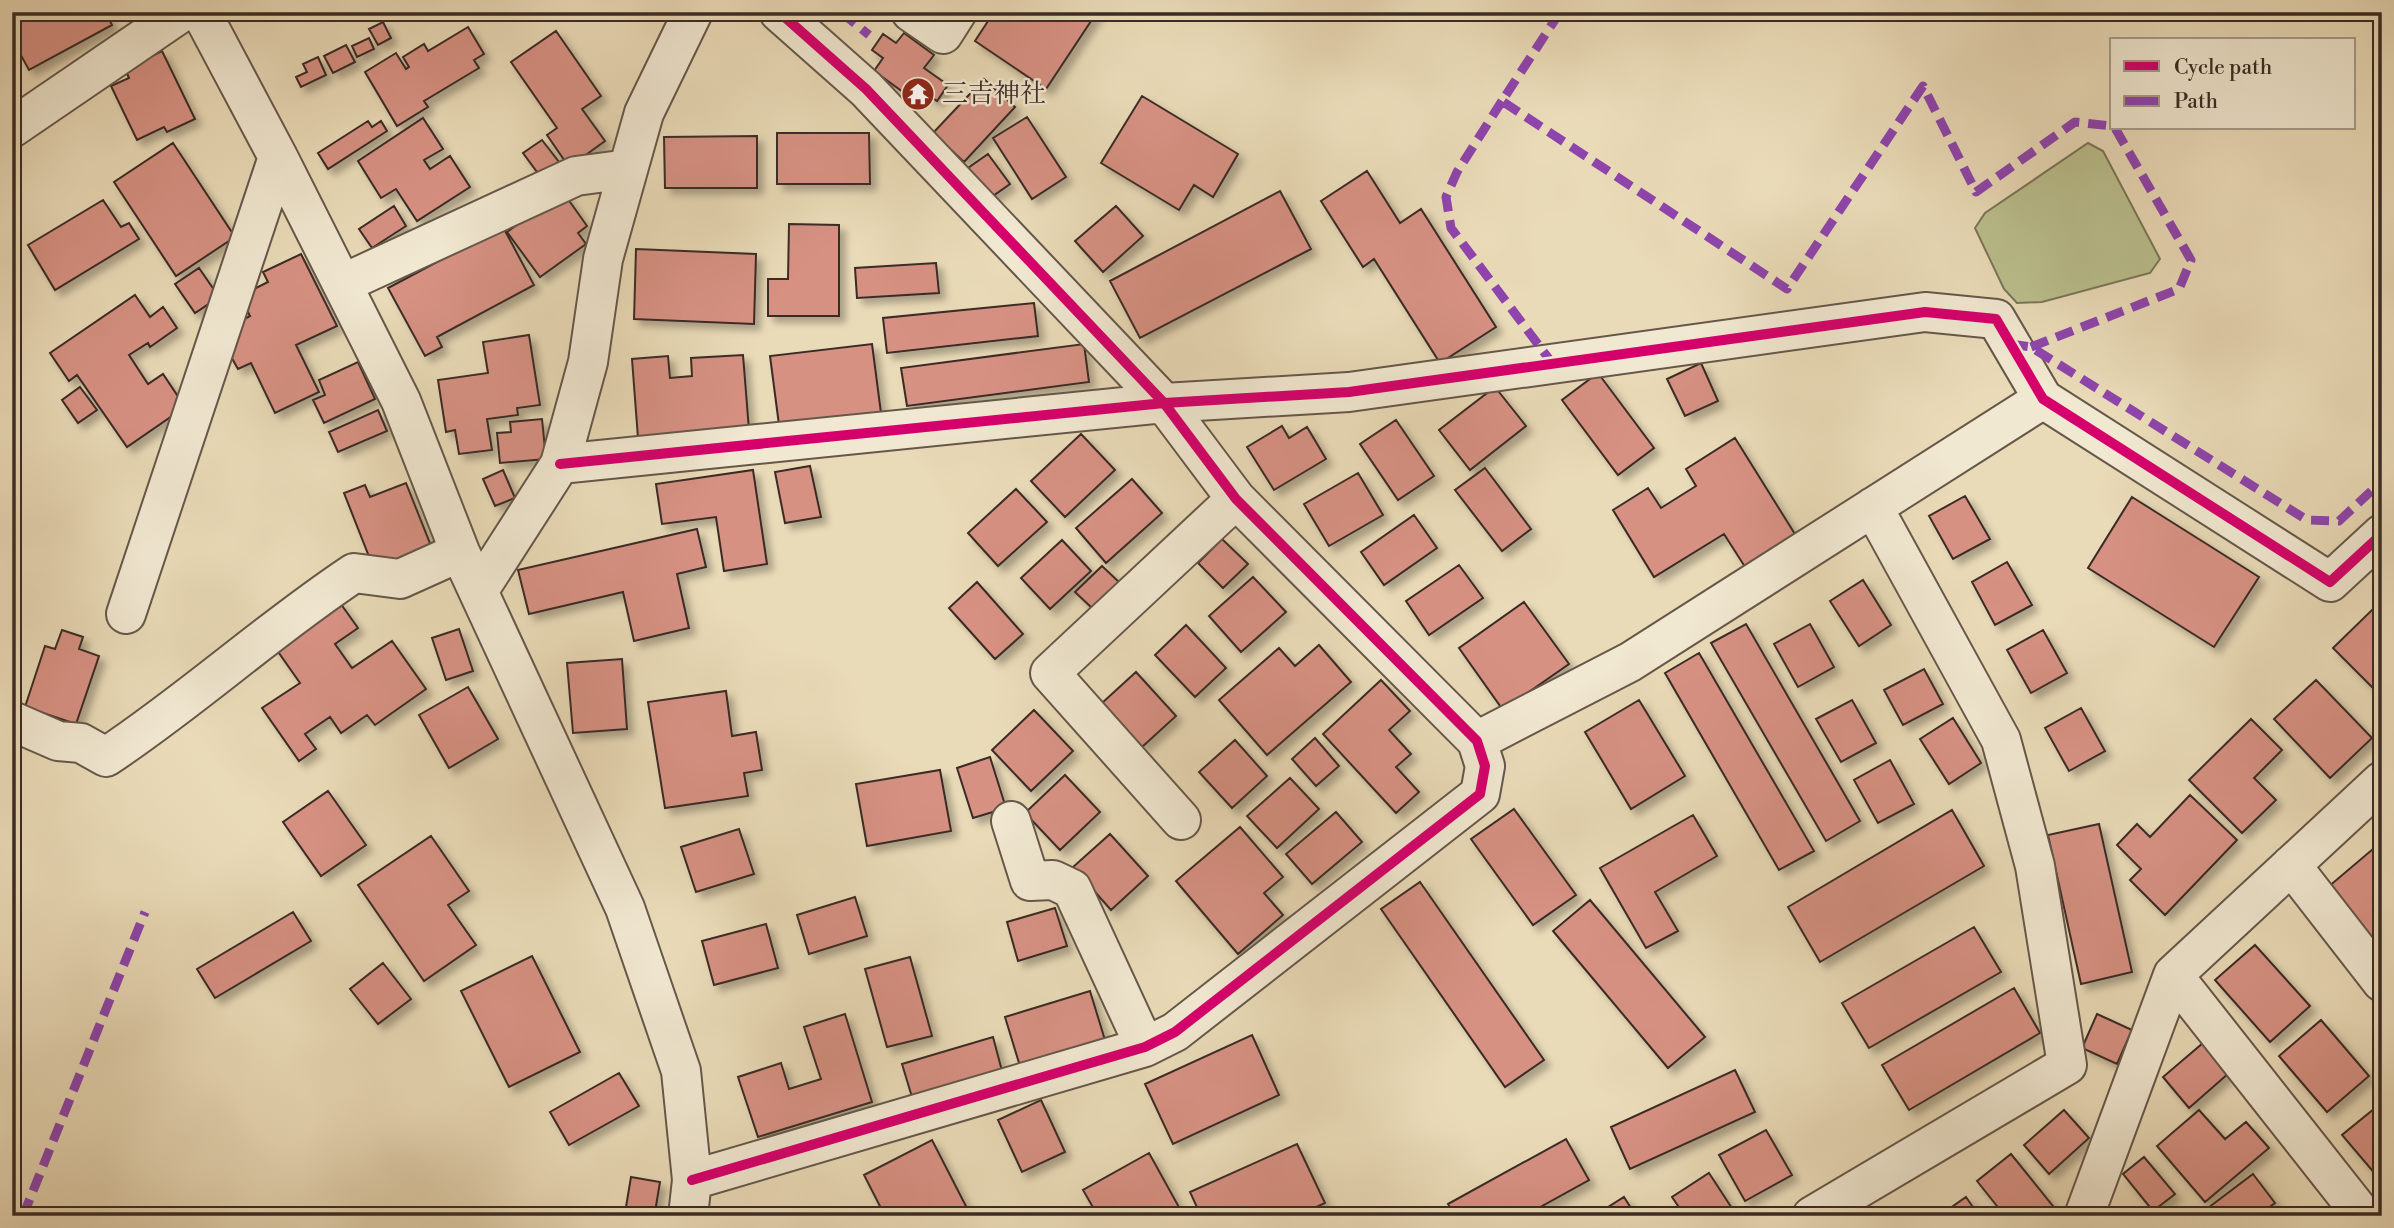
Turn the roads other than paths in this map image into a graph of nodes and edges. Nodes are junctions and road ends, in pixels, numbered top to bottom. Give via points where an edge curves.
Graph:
1 (182, 12) edge
2 (201, 12) edge
3 (693, 12) edge
4 (779, 12) edge
5 (911, 12) edge
6 (957, 12) edge
7 (12, 128) edge
8 (278, 157) junction
9 (628, 169) junction
10 (342, 284) junction
11 (2043, 399) junction
12 (1164, 403) junction
13 (560, 464) junction
14 (1236, 499) junction
15 (1873, 507) junction
16 (2382, 534) edge
17 (460, 552) junction
18 (479, 590) junction
19 (126, 614) dead end
20 (12, 722) edge
21 (1476, 741) junction
22 (2382, 781) edge
23 (1181, 820) dead end
24 (1011, 821) dead end
25 (2291, 865) junction
26 (2174, 975) junction
27 (2382, 982) edge
28 (1145, 1048) junction
29 (690, 1198) edge
30 (1812, 1216) edge
31 (2084, 1216) edge
32 (2363, 1216) edge

1 - 7 street
2 - 8 street
3 - 9 street via 644,113
4 - 12 street via 866,89
5 - 6 street via 943,34
8 - 10 street
8 - 19 street
9 - 10 street via 576,176
9 - 13 street via 603,259 588,362
10 - 17 street via 401,401
11 - 12 street via 1996,319 1926,312 1349,392
11 - 15 street
11 - 16 street via 2330,582
12 - 13 street
12 - 14 street
13 - 18 street
14 - 21 street
14 - 23 street via 1050,673
15 - 21 street via 1630,662
15 - 30 street via 2001,740 2035,866 2067,1065
17 - 18 street
17 - 20 street via 400,579 354,573 251,647 170,714 106,757 81,743 58,741
18 - 29 street via 625,908 681,1070
21 - 28 street via 1485,766 1480,794 1175,1032
22 - 25 street
24 - 28 street via 1030,881 1053,880 1072,888
25 - 26 street
25 - 27 street
26 - 31 street
26 - 32 street
28 - 29 street

